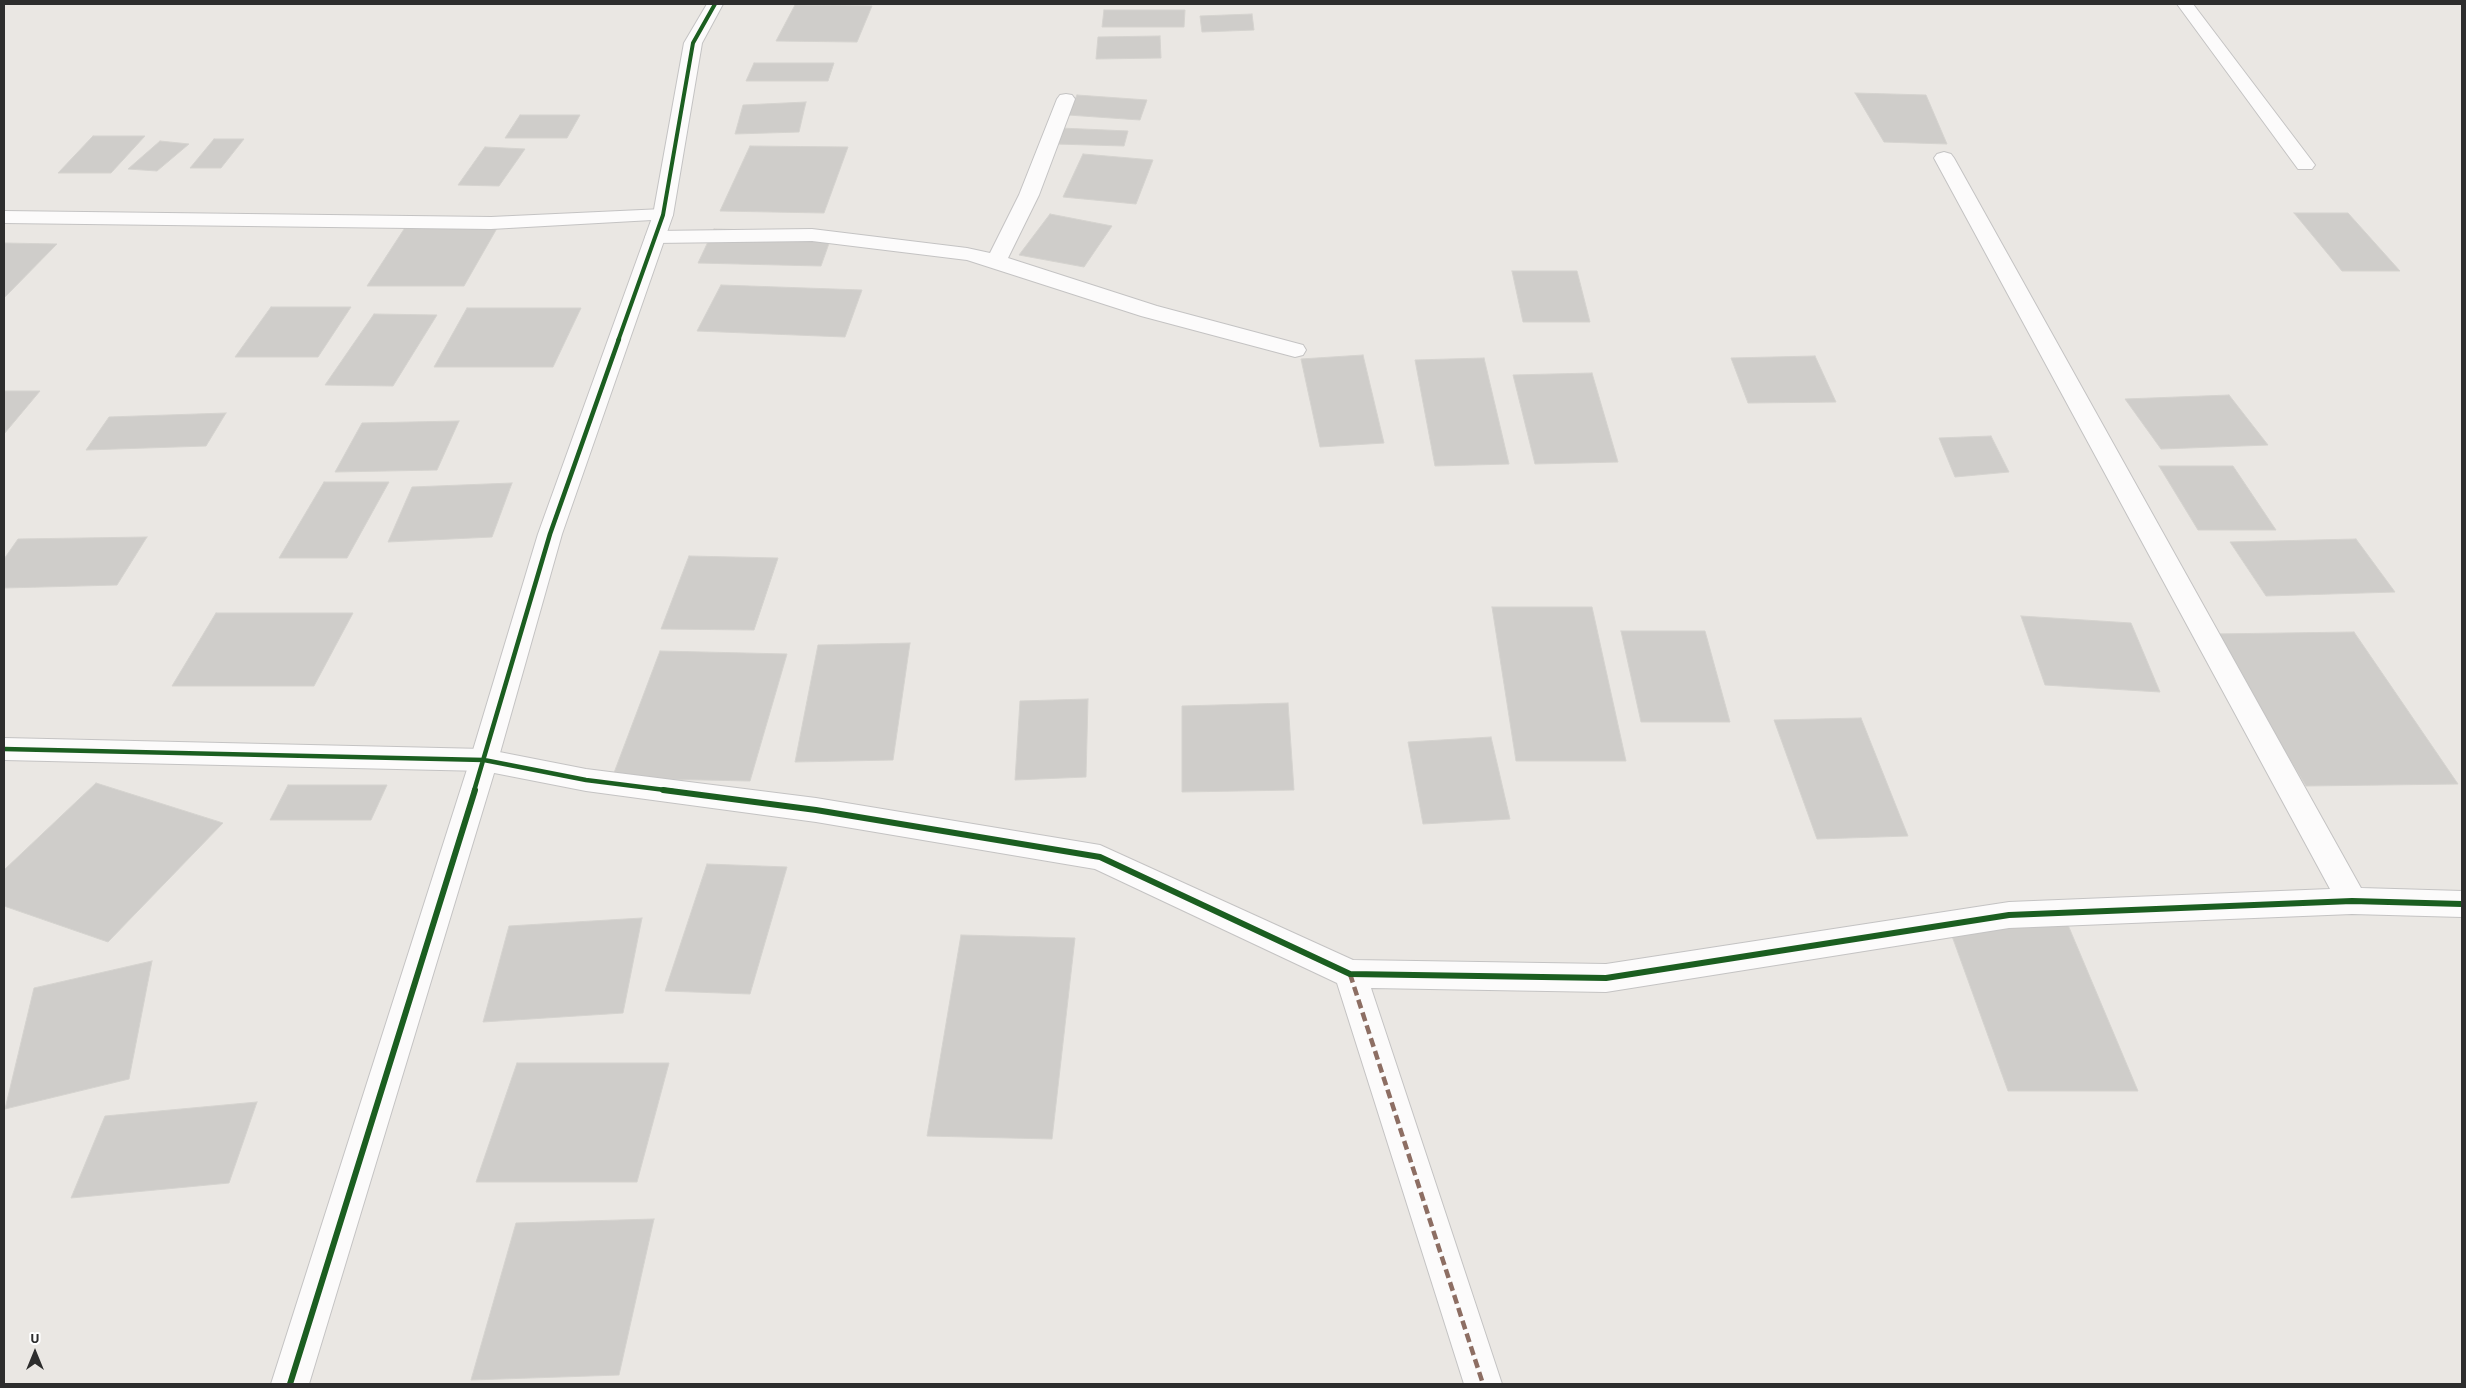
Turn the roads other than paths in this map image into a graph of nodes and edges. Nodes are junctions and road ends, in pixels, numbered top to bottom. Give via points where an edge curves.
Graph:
1 (715, 4) edge
2 (2185, 4) edge
3 (1066, 98) dead end
4 (1944, 158) dead end
5 (2305, 165) dead end
6 (4, 217) edge
7 (659, 226) junction
8 (996, 261) junction
9 (1295, 350) dead end
10 (4, 749) edge
11 (484, 760) junction
12 (2352, 901) junction
13 (2462, 904) edge
14 (1350, 974) junction
15 (290, 1384) edge
16 (1483, 1384) edge

1 - 7 street via 693,43
2 - 5 street
3 - 8 street via 1029,195
4 - 12 street
6 - 7 street
7 - 8 street via 812,236 966,254
7 - 11 street via 550,534
8 - 9 street via 1149,311
10 - 11 street
11 - 14 street via 586,780 816,810 1100,857
11 - 15 street
12 - 13 street
12 - 14 street via 2010,915 1606,978
14 - 16 street

